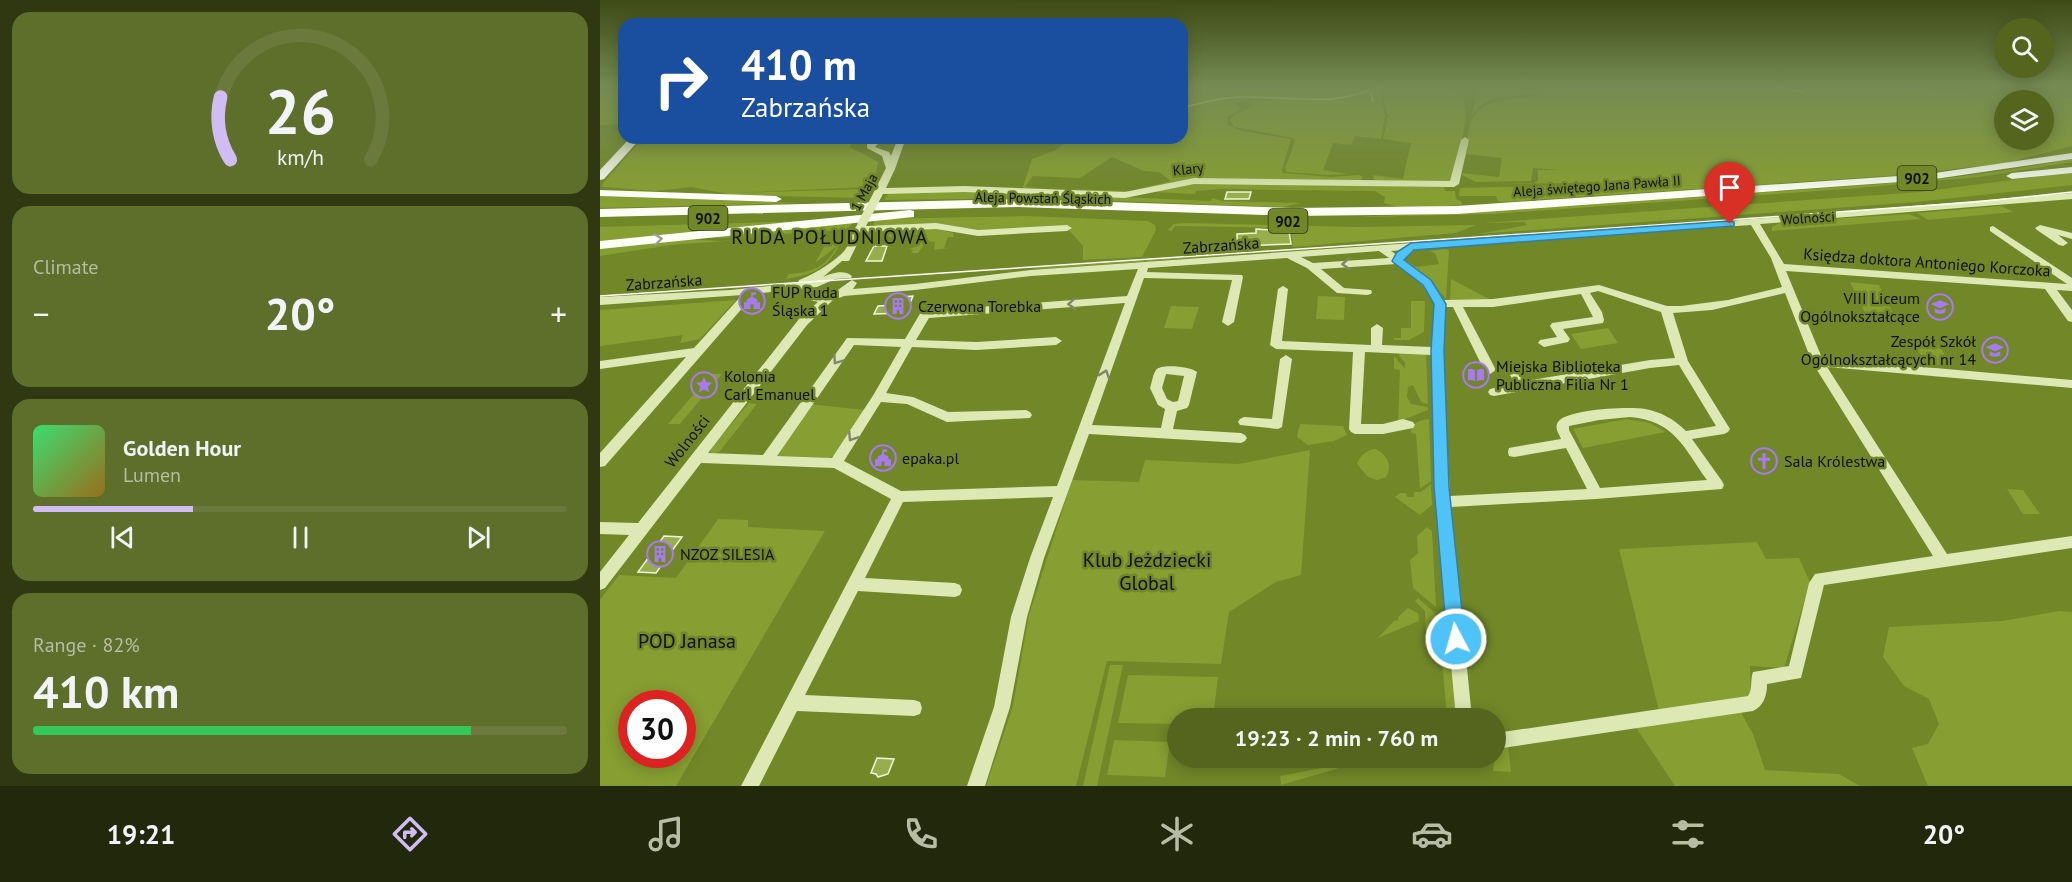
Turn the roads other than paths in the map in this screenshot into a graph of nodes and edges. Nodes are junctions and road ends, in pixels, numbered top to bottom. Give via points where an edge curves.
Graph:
1 (1465, 140) dead end
2 (620, 144) edge
3 (630, 144) edge
4 (872, 144) edge
5 (895, 144) edge
6 (899, 144) edge
7 (2072, 148) edge
8 (878, 151) junction
9 (2072, 156) edge
10 (600, 164) edge
11 (2072, 165) edge
12 (891, 169) junction
13 (1995, 169) junction
14 (2072, 170) edge
15 (2012, 176) junction
16 (600, 177) edge
17 (879, 192) junction
18 (600, 193) edge
19 (2072, 196) edge
20 (1308, 202) dead end
21 (1380, 202) dead end
22 (944, 204) junction
23 (1457, 210) junction
24 (1251, 211) junction
25 (600, 213) edge
26 (924, 213) junction
27 (1483, 213) junction
28 (1767, 221) junction
29 (600, 222) edge
30 (1754, 222) junction
31 (860, 227) junction
32 (1067, 228) dead end
33 (1993, 229) dead end
34 (1473, 242) joint
35 (600, 245) edge
36 (1411, 247) junction
37 (1382, 249) junction
38 (1290, 255) junction
39 (846, 257) junction
40 (1398, 261) junction
41 (1778, 262) junction
42 (1311, 266) junction
43 (1141, 270) junction
44 (1007, 275) junction
45 (828, 278) junction
46 (850, 280) junction
47 (2072, 283) edge
48 (2048, 286) junction
49 (789, 288) junction
50 (2072, 288) edge
51 (1283, 289) dead end
52 (1583, 289) junction
53 (1789, 289) junction
54 (814, 292) junction
55 (1367, 292) dead end
56 (730, 293) junction
57 (842, 293) junction
58 (747, 296) junction
59 (828, 299) junction
60 (1131, 299) junction
61 (600, 301) edge
62 (1440, 304) junction
63 (1457, 305) junction
64 (1672, 310) junction
65 (2072, 318) edge
66 (803, 322) junction
67 (1228, 322) dead end
68 (1377, 328) dead end
69 (1056, 340) dead end
70 (1544, 343) dead end
71 (907, 344) junction
72 (1359, 348) junction
73 (1376, 349) junction
74 (1437, 351) junction
75 (694, 352) junction
76 (1286, 359) dead end
77 (1682, 361) junction
78 (1818, 362) junction
79 (600, 365) edge
80 (1490, 370) dead end
81 (1516, 375) dead end
82 (2072, 384) edge
83 (1523, 387) junction
84 (1494, 392) dead end
85 (878, 397) junction
86 (1172, 407) dead end
87 (1026, 415) dead end
88 (1244, 422) dead end
89 (1409, 425) dead end
90 (1086, 429) junction
91 (1166, 433) junction
92 (1683, 436) junction
93 (1241, 438) dead end
94 (1569, 443) junction
95 (1514, 452) dead end
96 (696, 458) junction
97 (766, 461) junction
98 (600, 462) edge
99 (836, 463) junction
100 (1061, 491) junction
101 (1596, 494) junction
102 (899, 497) junction
103 (1443, 502) junction
104 (600, 528) edge
105 (641, 529) junction
106 (2072, 542) edge
107 (1944, 561) junction
108 (600, 583) edge
109 (855, 584) junction
110 (955, 590) dead end
111 (793, 704) junction
112 (914, 708) dead end
113 (1463, 708) edge
114 (1506, 740) edge
115 (750, 786) edge
116 (976, 786) edge

1 - 17 street, Klary via 1454,184 1194,181 1125,195 974,189
2 - 10 main road
3 - 16 main road
4 - 8 street, 1 Maja via 871,148
5 - 8 street, 1 Maja
6 - 12 street, 1 Maja
7 - 13 main road
8 - 12 street, 1 Maja via 886,154
9 - 13 main road, Aleja świętego Jana Pawła II / 902
11 - 15 main road, Aleja świętego Jana Pawła II / 902
12 - 17 street, 1 Maja
13 - 27 main road, Aleja świętego Jana Pawła II / 902
14 - 15 main road
15 - 27 main road, Aleja świętego Jana Pawła II / 902 via 1917,187
17 - 31 street, 1 Maja, bridge
18 - 22 main road
19 - 28 street, Wolności
20 - 24 main road via 1297,207
21 - 23 main road via 1407,208
22 - 24 main road, Aleja Powstań Śląskich / 902
22 - 25 main road, Aleja Powstań Śląskich / 902
23 - 24 main road, Aleja Powstań Śląskich / 902
23 - 27 main road, Aleja Powstań Śląskich / 902
26 - 27 main road, Aleja Powstań Śląskich / 902 via 1064,212 1320,221
26 - 29 main road, Aleja Powstań Śląskich / 902
35 -> 26 main road
28 - 30 street, Wolności
28 - 41 street
30 - 34 street, Wolności
30 - 41 street
31 - 32 street via 936,226 978,233
31 - 39 street, 1 Maja
33 - 47 street
34 - 36 street, Zabrzańska
36 - 37 street, Zabrzańska
36 - 40 street
37 - 38 street, Zabrzańska
37 - 40 street
38 - 42 street
38 - 43 street, Zabrzańska
39 - 45 street, 1 Maja
39 - 46 street
39 - 49 street via 816,277
40 -> 42 street
40 - 62 street via 1427,282
41 - 48 street, Księdza doktora Antoniego Korczoka
41 - 53 street
42 - 55 street via 1341,291
43 - 44 street, Zabrzańska
43 - 60 street
43 - 67 street via 1238,277
44 - 46 street, Zabrzańska via 866,284
44 - 57 street, Zabrzańska
45 - 46 street, Zabrzańska
45 - 54 street
46 - 57 street
48 - 50 street, Księdza doktora Antoniego Korczoka
48 - 65 street
49 - 54 street, Zabrzańska
49 - 56 street, Zabrzańska
51 - 72 street via 1276,345
52 - 63 street
52 - 64 street via 1599,288
52 - 70 street via 1599,320 1556,326 1564,339
53 - 64 street via 1706,307
53 - 78 street
54 - 58 street, Zabrzańska
54 - 59 street
54 - 66 street, Wolności
56 - 58 street, Zabrzańska
56 - 61 street, Zabrzańska
57 - 59 street
58 - 75 street
59 - 66 street, Wolności
60 -> 71 street via 925,315
90 -> 60 street
62 - 63 street
62 - 74 street
63 - 80 street
64 - 77 street
66 - 96 street, Wolności
68 - 73 street
69 - 71 street via 976,346
71 - 85 street
71 -> 97 street via 851,342
72 - 73 street
72 - 89 street via 1355,429
73 - 74 street
74 - 103 street
75 - 79 street
75 - 98 street
76 - 88 street via 1278,423
77 - 83 street
77 - 92 street via 1724,429
78 - 82 street
78 - 107 street
81 - 83 street
83 - 84 street
85 - 87 street via 909,400 948,417
85 -> 99 street
86 - 91 street
90 - 91 street
90 - 100 street
91 - 93 street
92 - 94 street via 1659,418 1622,412 1569,420 1563,424
92 - 101 street via 1717,485
94 - 95 street
94 - 101 street
96 - 97 street
96 - 105 street, Wolności
97 - 99 street
99 - 102 street
100 - 102 street
100 - 116 street via 1032,565 1002,706
101 - 103 street
102 - 109 street
103 - 113 street
104 - 105 street
105 - 108 street, Wolności
106 - 107 street
107 - 114 street via 1820,579 1795,673 1759,677 1759,694 1753,703
109 - 110 street
109 - 111 street
111 - 112 street
111 - 115 street

